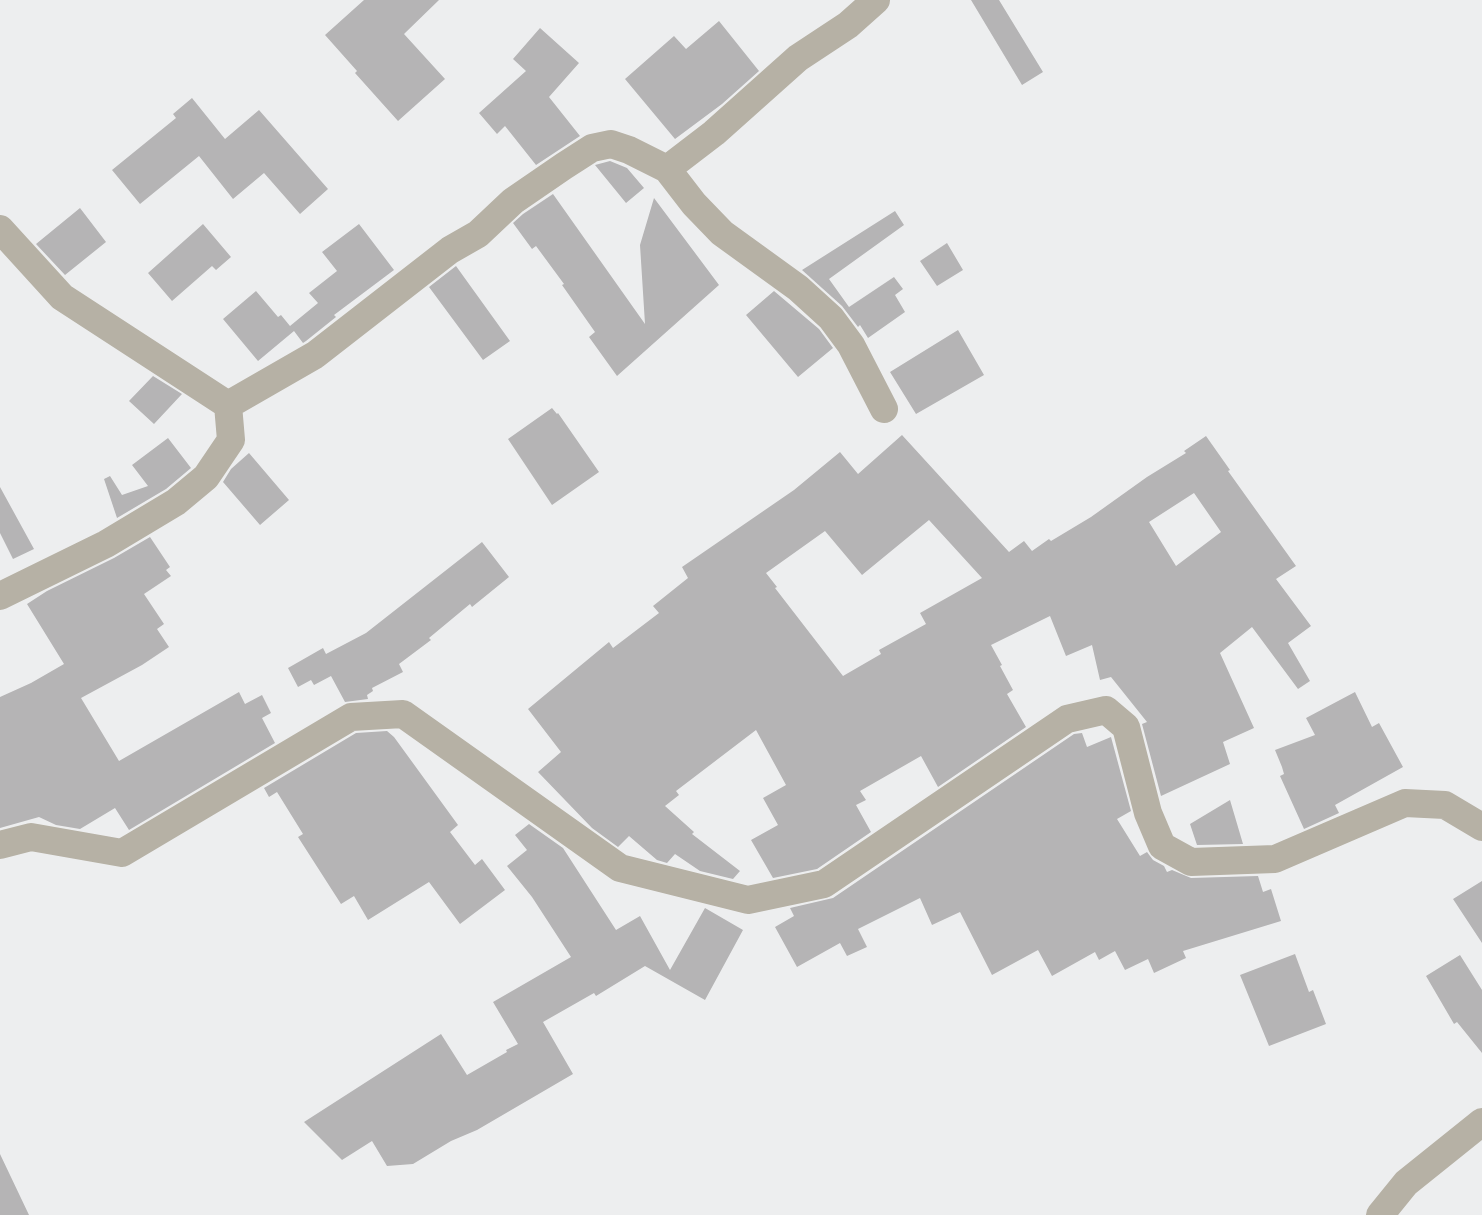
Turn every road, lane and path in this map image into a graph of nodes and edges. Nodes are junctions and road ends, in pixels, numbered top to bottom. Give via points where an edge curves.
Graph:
1 (876, 0) edge
2 (667, 169) junction
3 (0, 229) edge
4 (228, 405) junction
5 (884, 409) dead end
6 (0, 596) edge
7 (1482, 827) edge
8 (0, 845) edge
9 (1482, 1122) edge
10 (1380, 1215) edge

1 - 2 street via 848,25 798,58 723,126
2 - 4 street via 611,144 592,148 513,201 478,234 450,250 315,355
2 - 5 street via 722,232 798,288 831,318 851,345
3 - 4 street via 62,297
4 - 6 street via 231,440 206,477 176,502 106,544
7 - 8 street via 1445,804 1405,803 1275,859 1191,862 1162,846 1148,813 1126,727 1106,710 1067,719 824,884 748,900 621,868 403,714 351,717 122,853 31,837
9 - 10 street via 1406,1183

